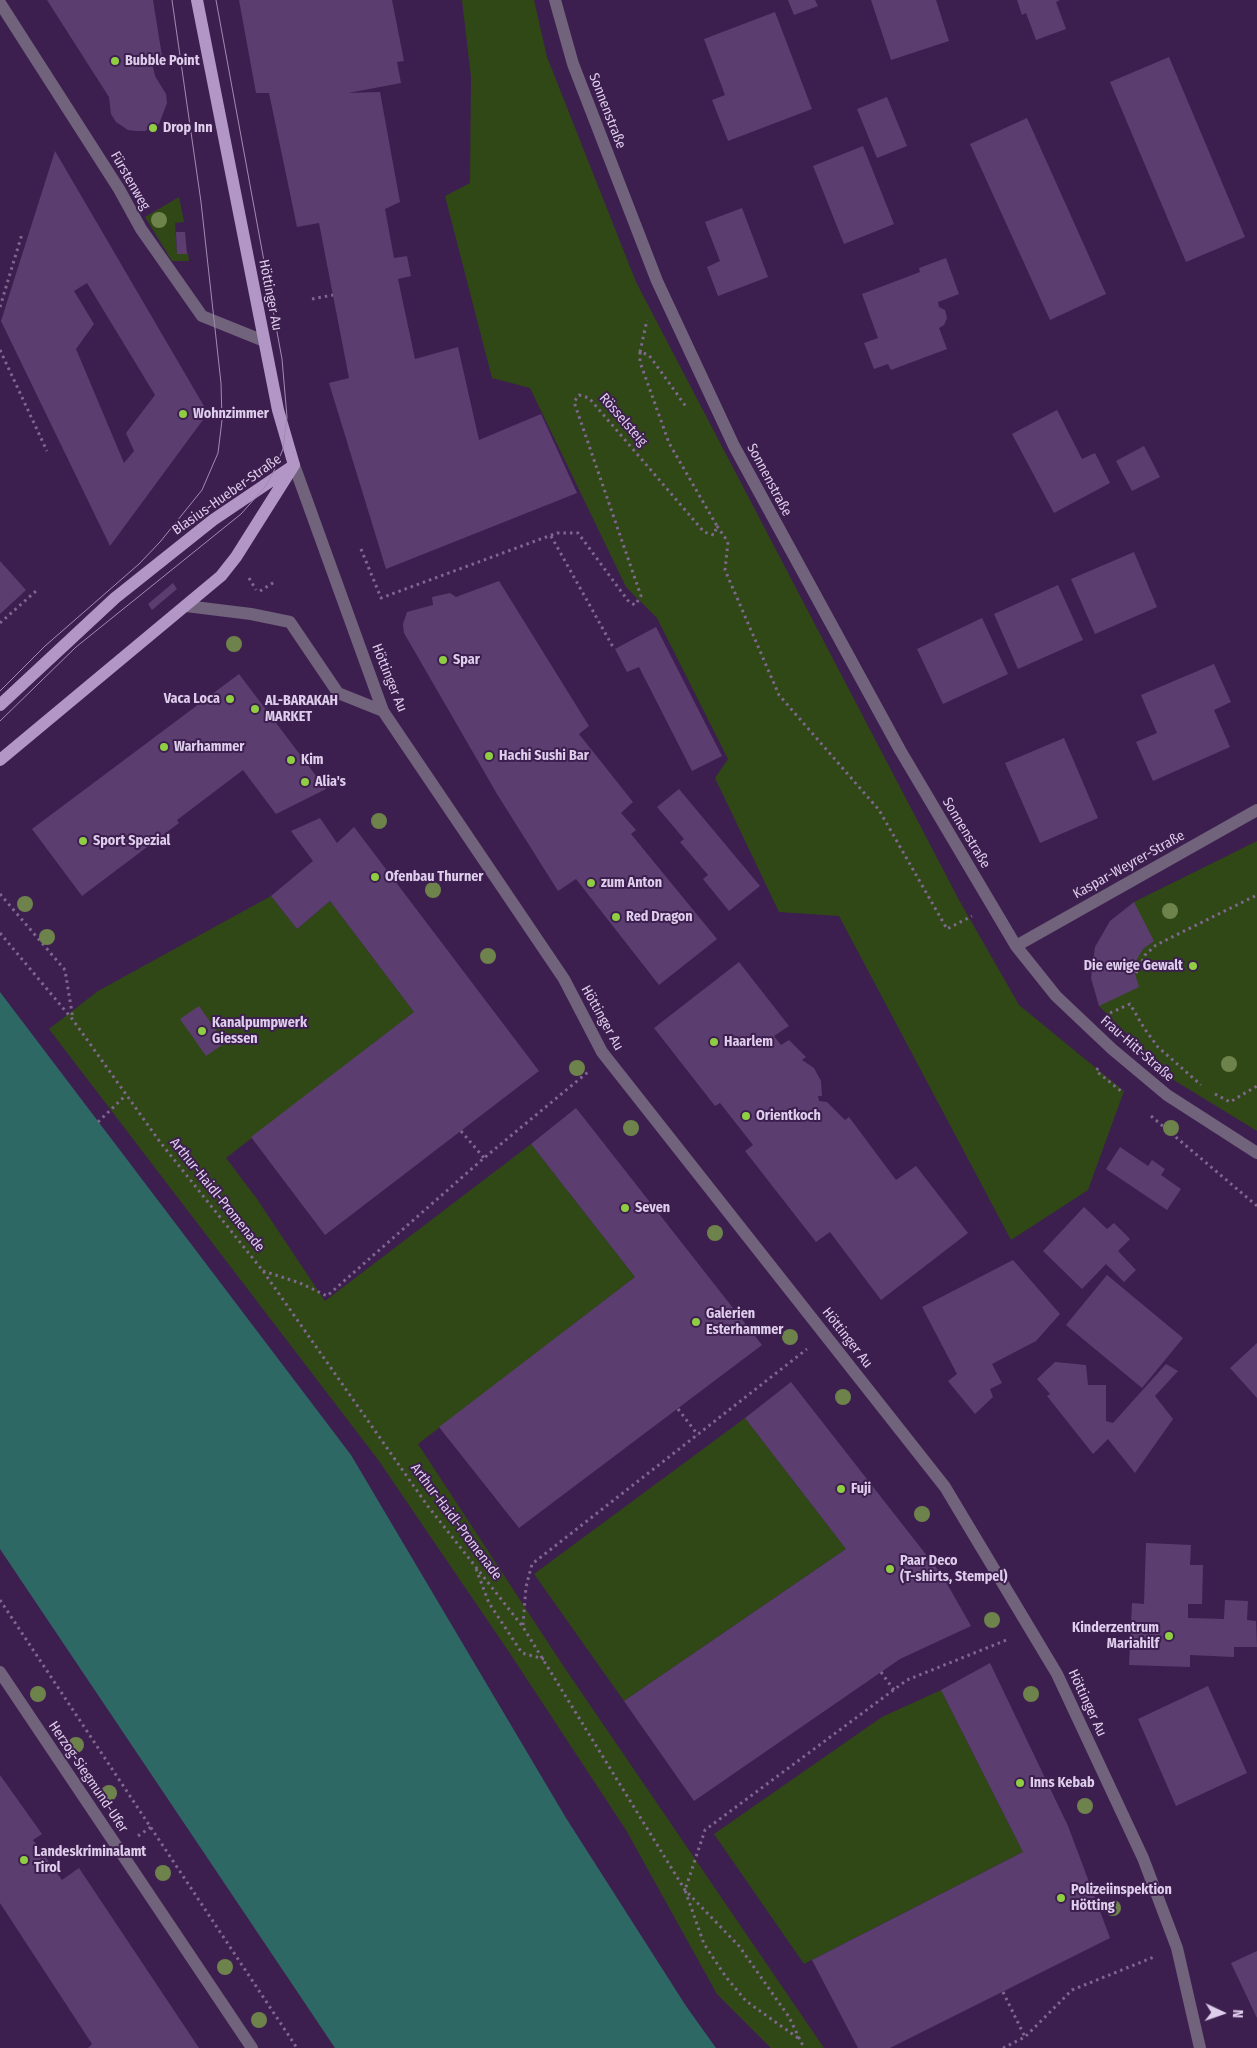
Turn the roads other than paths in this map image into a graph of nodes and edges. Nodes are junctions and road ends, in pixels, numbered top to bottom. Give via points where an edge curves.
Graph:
1 (197, 0) edge
2 (555, 0) edge
3 (0, 3) edge
4 (264, 341) junction
5 (294, 465) junction
6 (186, 606) junction
7 (0, 705) edge
8 (383, 711) junction
9 (0, 760) edge
10 (1257, 810) edge
11 (1016, 946) junction
12 (1257, 1153) edge
13 (0, 1672) edge
14 (252, 2048) edge
15 (1200, 2048) edge

1 - 4 main road, Höttinger Au
2 - 11 street, Sonnenstraße via 573,64 656,281 734,446 900,750
3 - 4 street, Fürstenweg via 119,189 141,230 202,316
4 - 5 main road, Höttinger Au via 278,410
5 - 6 main road, Blasius-Hueber-Straße via 236,557 221,576
5 - 7 main road, Blasius-Hueber-Straße via 213,520 115,598
5 - 8 street, Höttinger Au
6 - 8 street via 290,622 338,693
6 - 9 main road, Blasius-Hueber-Straße
8 - 15 street, Höttinger Au via 564,979 606,1057 945,1487 1057,1674 1136,1842 1177,1948
10 - 11 street, Kaspar-Weyrer-Straße
11 - 12 street, Frau-Hitt-Straße via 1056,996 1112,1049 1167,1095
13 - 14 street, Herzog-Siegmund-Ufer

